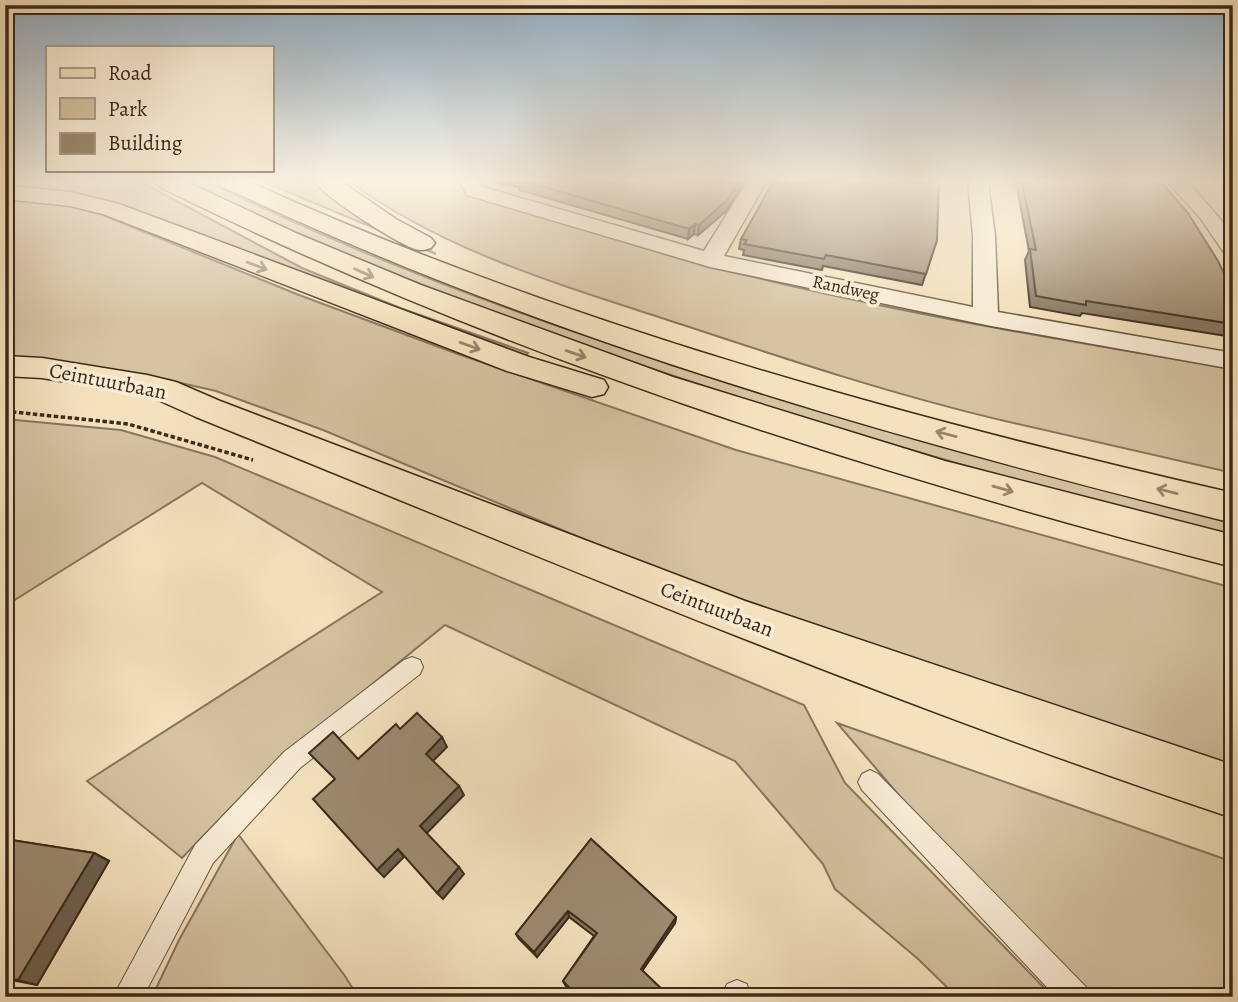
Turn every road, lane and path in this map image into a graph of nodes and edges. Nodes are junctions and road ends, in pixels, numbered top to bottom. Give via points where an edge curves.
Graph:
1 (162, 229) edge
2 (266, 229) edge
3 (334, 229) edge
4 (397, 229) edge
5 (603, 229) edge
6 (729, 229) edge
7 (983, 229) edge
8 (1218, 229) edge
9 (1233, 249) edge
10 (710, 260) junction
11 (986, 317) junction
12 (1233, 360) edge
13 (5, 366) edge
14 (5, 389) edge
15 (796, 393) junction
16 (208, 409) junction
17 (867, 451) junction
18 (1233, 508) edge
19 (1233, 551) edge
20 (412, 667) dead end
21 (870, 782) dead end
22 (1233, 792) edge
23 (127, 997) edge
24 (1076, 997) edge

1 -> 17 main road via 584,385
2 -> 17 main road via 465,314
3 - 15 main road via 474,285
4 - 15 main road via 470,264
5 - 10 street, Randweg
6 - 10 street
7 - 11 street
8 - 9 street
10 - 11 street, Randweg
11 - 12 street, Randweg
13 - 16 main road, Ceintuurbaan via 147,385
14 - 16 main road, Ceintuurbaan
18 -> 15 main road
16 - 22 main road, Ceintuurbaan via 734,616
17 -> 19 main road
20 - 23 lane via 292,760 204,854
21 - 24 lane

